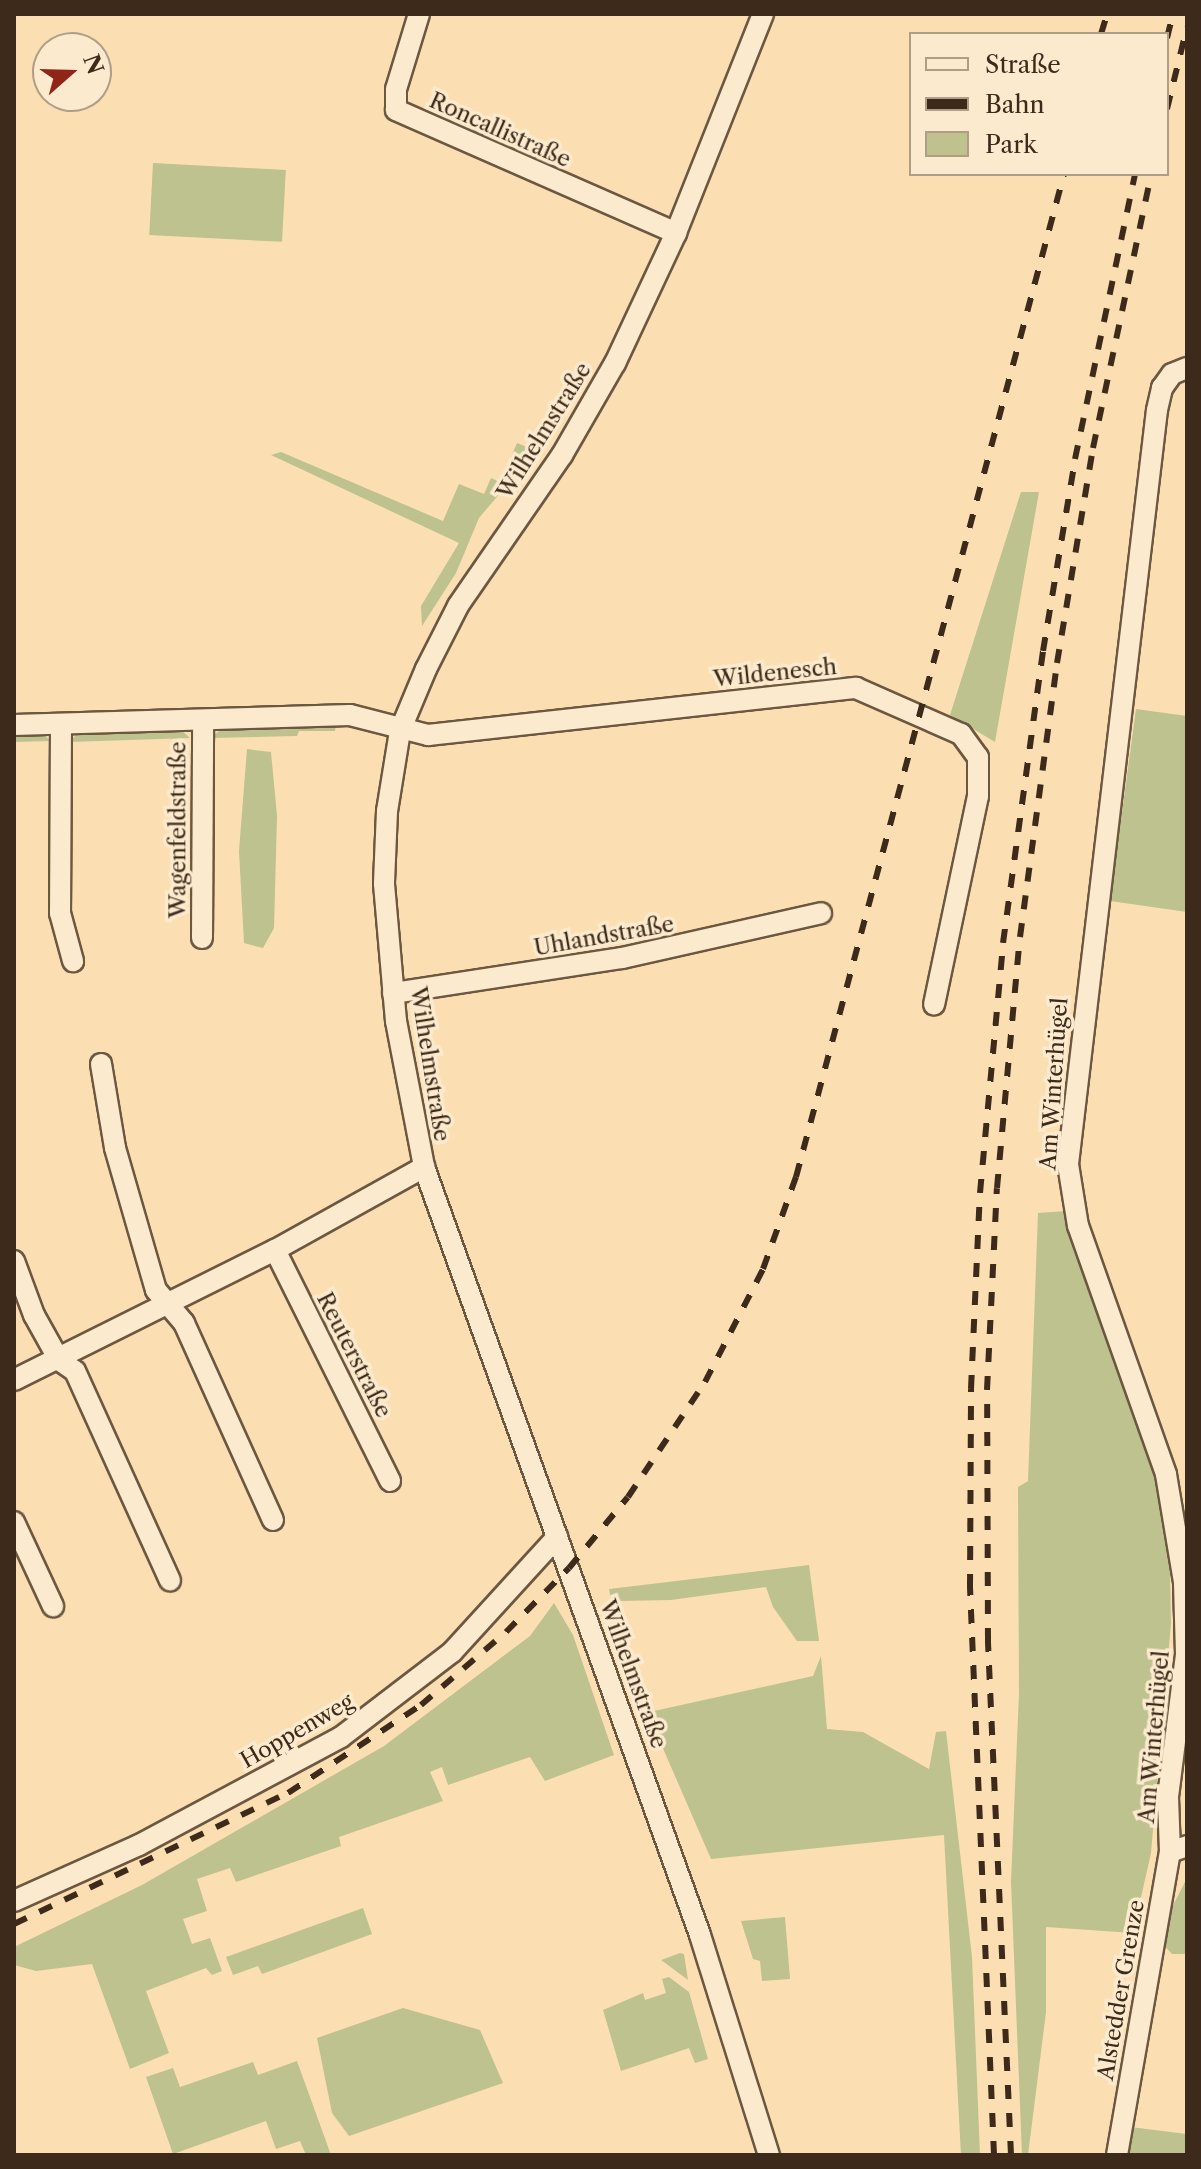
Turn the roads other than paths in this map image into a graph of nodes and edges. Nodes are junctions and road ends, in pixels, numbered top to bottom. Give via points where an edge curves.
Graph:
1 (419, 14) edge
2 (763, 14) edge
3 (676, 233) junction
4 (1187, 368) edge
5 (203, 722) junction
6 (14, 725) edge
7 (61, 725) junction
8 (400, 731) junction
9 (821, 913) dead end
10 (202, 938) dead end
11 (73, 961) dead end
12 (393, 993) junction
13 (934, 1004) dead end
14 (101, 1064) dead end
15 (424, 1167) junction
16 (275, 1250) junction
17 (14, 1261) edge
18 (168, 1305) junction
19 (59, 1360) junction
20 (14, 1380) edge
21 (390, 1481) dead end
22 (273, 1520) dead end
23 (14, 1522) edge
24 (557, 1537) junction
25 (170, 1580) dead end
26 (53, 1606) dead end
27 (1178, 1849) edge
28 (14, 1901) edge
29 (769, 2155) edge
30 (1117, 2155) edge

1 - 3 street, Roncallistraße via 396,89 396,110
2 - 3 street, Wilhelmstraße
3 - 8 street, Wilhelmstraße via 615,363 562,455 458,606
4 - 27 street, Am Winterhügel via 1172,374 1157,410 1068,1164 1078,1226 1166,1474 1184,1582 1186,1654 1168,1797
5 - 7 street, Wagenfeldstraße
5 - 8 street, Wagenfeldstraße via 350,715
5 - 10 street, Wagenfeldstraße
6 - 7 street, Wagenfeldstraße
7 - 11 street via 60,913
8 - 12 street, Wilhelmstraße via 387,811 384,884
8 - 13 street, Wildenesch via 428,735 856,688 961,734 978,757 978,796
9 - 12 street, Uhlandstraße via 622,958
12 - 15 street, Wilhelmstraße via 410,1112
14 - 18 street via 115,1148 156,1290
15 - 16 street
15 - 24 street, Wilhelmstraße
16 - 18 street
16 - 21 street, Reuterstraße
17 - 19 street via 34,1315
18 - 19 street
18 - 22 street via 184,1323
19 - 20 street
19 - 25 street via 75,1371
23 - 26 street
24 - 28 street, Hoppenweg via 452,1652 341,1737 139,1845
24 - 29 street, Wilhelmstraße via 700,1935
27 - 30 street, Alstedder Grenze

